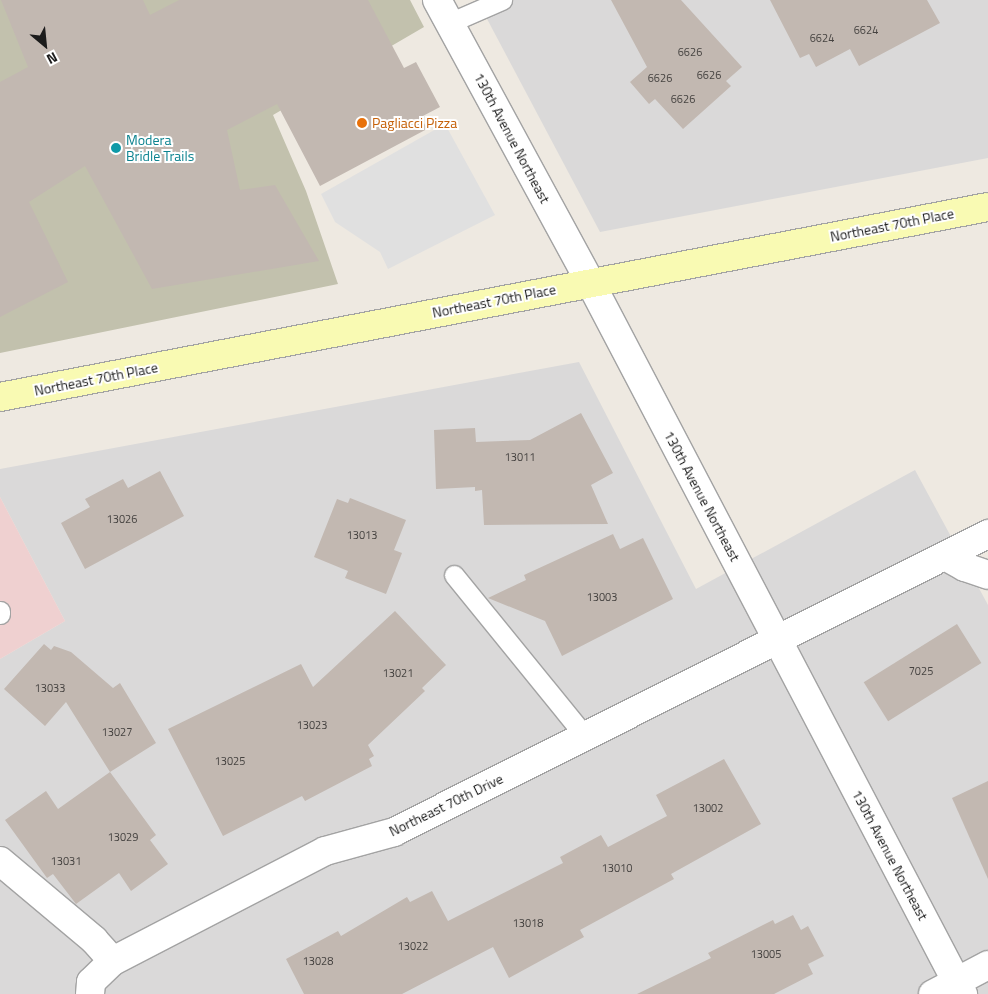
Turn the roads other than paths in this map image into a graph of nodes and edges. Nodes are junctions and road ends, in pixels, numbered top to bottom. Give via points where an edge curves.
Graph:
1 (502, 0) edge
2 (443, 11) edge
3 (988, 207) edge
4 (590, 282) junction
5 (0, 397) edge
6 (988, 534) edge
7 (945, 556) junction
8 (988, 575) edge
9 (454, 576) dead end
10 (776, 640) junction
11 (585, 736) junction
12 (0, 861) edge
13 (113, 961) junction
14 (988, 965) edge
15 (951, 990) edge
16 (90, 994) edge

1 - 2 lane
2 - 4 street, 130th Avenue Northeast
3 - 4 main road, Northeast 70th Place
4 - 5 main road, Northeast 70th Place
4 - 10 street, 130th Avenue Northeast
6 - 7 street, Northeast 70th Drive
7 - 8 street via 965,568
7 - 10 street, Northeast 70th Drive
9 - 11 lane
10 - 11 street, Northeast 70th Drive
10 - 15 street, 130th Avenue Northeast
11 - 13 street, Northeast 70th Drive via 394,832 325,851
12 - 13 street via 94,940
13 - 16 street, Northeast 70th Drive via 91,982
14 - 15 street

